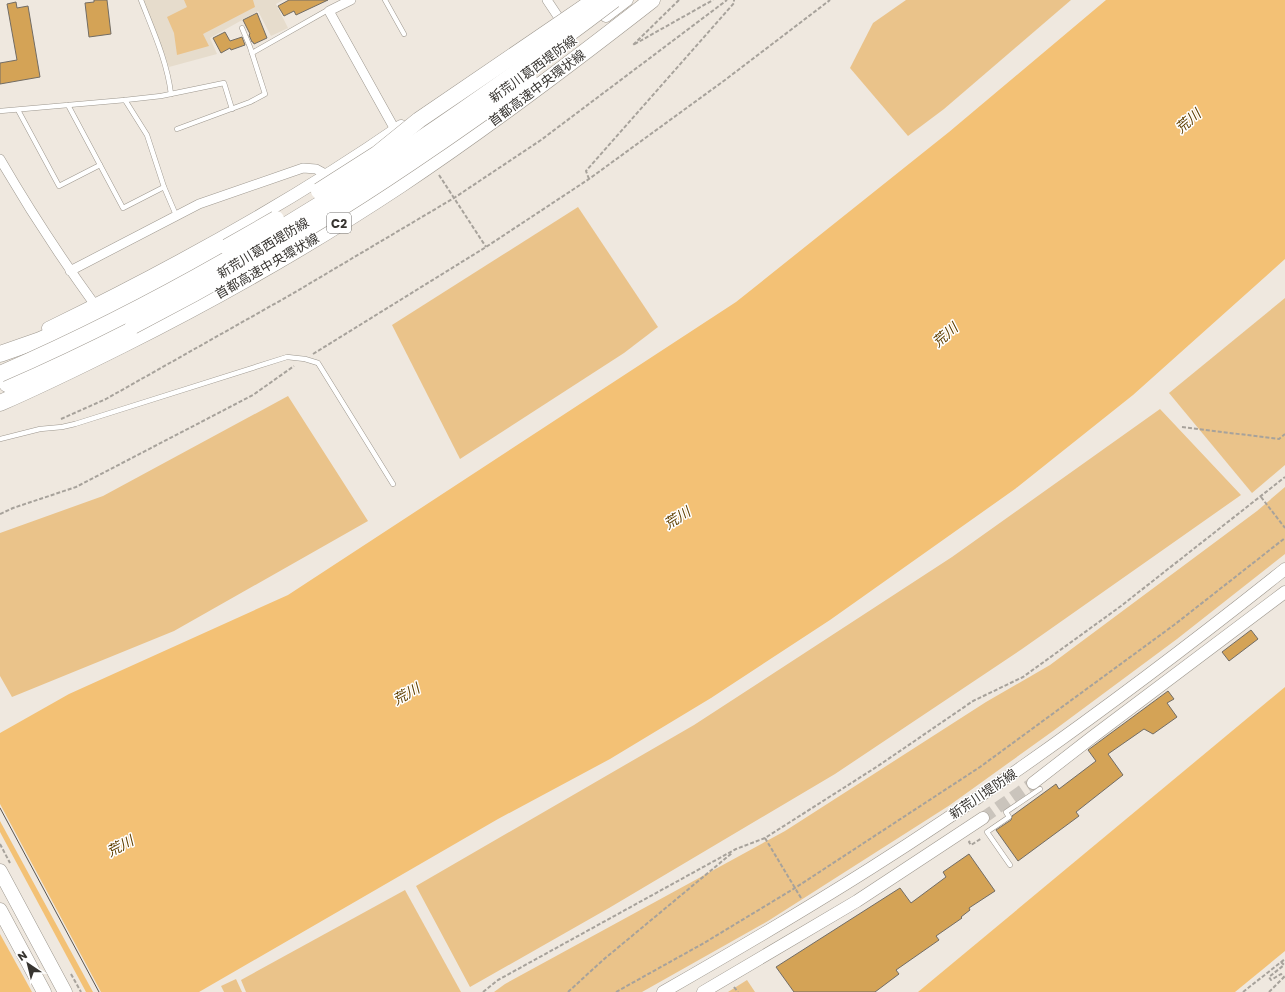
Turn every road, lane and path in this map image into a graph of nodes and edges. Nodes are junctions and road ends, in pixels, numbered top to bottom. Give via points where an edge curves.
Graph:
1 (141, 0) edge
2 (352, 0) edge
3 (385, 0) edge
4 (547, 0) edge
5 (584, 0) edge
6 (595, 0) edge
7 (614, 0) edge
8 (627, 0) edge
9 (640, 0) edge
10 (652, 0) edge
11 (679, 0) edge
12 (713, 0) edge
13 (728, 0) edge
14 (734, 0) edge
15 (830, 0) edge
16 (329, 11) junction
17 (559, 18) junction
18 (242, 28) dead end
19 (404, 34) dead end
20 (252, 53) junction
21 (172, 94) junction
22 (125, 100) junction
23 (68, 105) junction
24 (232, 109) junction
25 (18, 110) junction
26 (0, 111) edge
27 (177, 129) dead end
28 (395, 130) junction
29 (410, 155) junction
30 (0, 159) edge
31 (100, 165) junction
32 (439, 174) dead end
33 (327, 175) junction
34 (589, 179) junction
35 (164, 188) junction
36 (454, 198) junction
37 (176, 215) junction
38 (486, 247) junction
39 (70, 271) junction
40 (94, 305) junction
41 (127, 329) junction
42 (0, 353) edge
43 (304, 359) junction
44 (64, 367) junction
45 (2, 385) edge
46 (0, 403) edge
47 (60, 419) dead end
48 (1182, 427) dead end
49 (1285, 434) edge
50 (0, 439) edge
51 (1285, 477) edge
52 (393, 484) dead end
53 (1261, 497) junction
54 (0, 514) edge
55 (1285, 528) edge
56 (1285, 538) edge
57 (1285, 569) edge
58 (1285, 592) edge
59 (1036, 786) joint
60 (983, 818) tunnel mouth
61 (988, 834) junction
62 (765, 838) junction
63 (969, 842) dead end
64 (736, 849) junction
65 (1010, 865) dead end
66 (0, 871) edge
67 (795, 888) junction
68 (803, 900) dead end
69 (0, 910) edge
70 (1285, 959) edge
71 (1281, 962) junction
72 (1284, 977) edge
73 (44, 992) edge
74 (65, 992) edge
75 (483, 992) edge
76 (568, 992) edge
77 (616, 992) edge
78 (663, 992) edge
79 (703, 992) edge
80 (1243, 992) edge
81 (1269, 992) edge

1 - 21 lane via 162,53
2 - 16 street
3 - 19 lane
4 - 17 street
5 - 17 main road, 新荒川葛西堤防線
6 - 42 highway, bridge via 418,120 371,158 227,247 87,319 40,340
7 - 45 highway, 首都高速中央環状線 / C2, bridge via 448,121 284,227
8 - 29 main road, 新荒川葛西堤防線
9 - 41 highway, bridge via 391,176 240,268
10 - 46 highway, 首都高速中央環状線 / C2 via 487,125 348,218 192,309
11 - 12 path via 634,45
13 - 36 path via 541,140
14 - 34 path via 734,4 586,171
15 - 34 path
16 - 20 lane
16 - 28 street
17 - 28 main road, 新荒川葛西堤防線
18 - 20 lane
20 - 24 lane via 265,94
21 - 22 lane
21 - 24 lane via 224,83
22 - 23 lane
22 - 35 lane via 147,135
23 - 25 lane
23 - 31 lane
24 - 27 lane
25 - 26 lane
25 - 31 lane via 59,186
28 - 29 street
28 - 33 main road, 新荒川葛西堤防線
29 - 44 main road via 393,177 344,212 235,277
29 - 45 main road, 新荒川葛西堤防線 via 237,264 124,326
30 - 39 street
31 - 35 lane via 123,208
32 - 36 path
33 - 37 street via 316,169 303,168 199,204
33 - 40 main road, 新荒川葛西堤防線 via 225,235
34 - 38 path
35 - 37 lane
36 - 38 path
36 - 47 path via 292,294 106,399
37 - 39 street
38 - 43 path
39 - 40 street
40 - 42 main road, 新荒川葛西堤防線
41 - 44 highway
41 - 45 highway via 61,361
43 - 50 lane via 287,357 75,424
43 - 52 lane via 318,363
43 - 54 path via 253,395 76,487
44 - 45 main road
48 - 49 path via 1279,439
51 - 53 path
53 - 55 path
53 - 62 path via 1121,606 1023,677 973,701 878,766
56 - 67 path via 1174,625 980,767
57 - 78 main road, 新荒川堤防線 via 1166,661 999,783 872,868
58 - 59 main road, 新荒川堤防線 via 1091,738
59 - 61 lane via 1006,812 1009,817 987,832
60 - 79 main road, 新荒川堤防線 via 857,901
61 - 63 path via 971,845
61 - 65 lane
62 - 64 path
62 - 67 path
64 - 75 path via 498,980
64 - 76 path
66 - 74 main road
67 - 68 path
67 - 77 path
69 - 73 main road
70 - 71 path
71 - 72 path via 1284,965 1269,977 1271,980 1281,974
71 - 80 path
72 - 81 path

